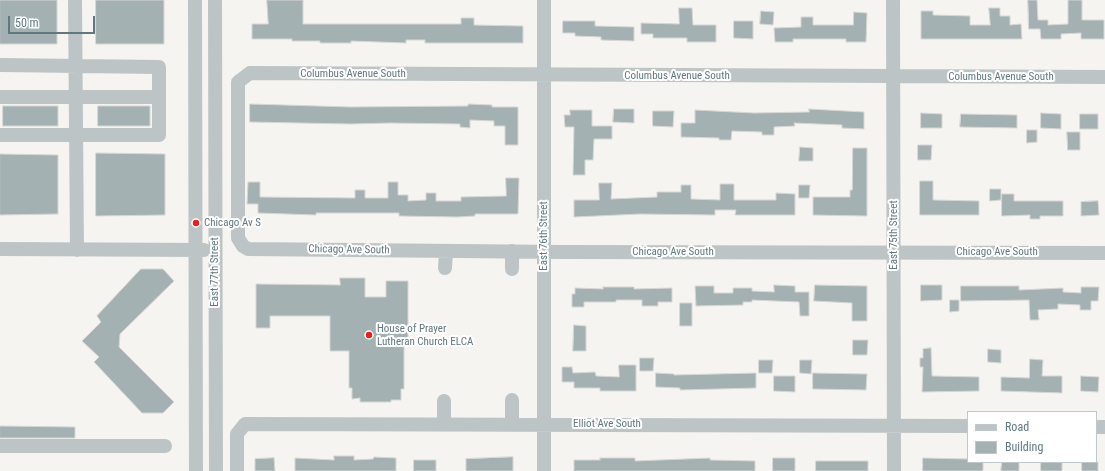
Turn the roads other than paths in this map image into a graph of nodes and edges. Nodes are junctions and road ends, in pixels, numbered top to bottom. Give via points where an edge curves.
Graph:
1 (75, 0) edge
2 (195, 0) edge
3 (215, 0) edge
4 (544, 0) edge
5 (893, 0) edge
6 (0, 65) edge
7 (76, 66) junction
8 (544, 75) junction
9 (894, 77) junction
10 (1105, 77) edge
11 (0, 97) edge
12 (76, 97) junction
13 (159, 97) junction
14 (0, 135) edge
15 (77, 135) junction
16 (243, 246) joint
17 (0, 249) edge
18 (77, 250) junction
19 (195, 250) junction
20 (214, 250) junction
21 (446, 251) junction
22 (512, 252) junction
23 (544, 252) junction
24 (893, 252) junction
25 (1105, 252) edge
26 (445, 268) dead end
27 (512, 269) dead end
28 (512, 400) dead end
29 (444, 401) dead end
30 (444, 424) junction
31 (512, 424) junction
32 (544, 424) junction
33 (893, 426) junction
34 (967, 426) edge
35 (0, 446) edge
36 (165, 446) dead end
37 (196, 471) edge
38 (216, 471) edge
39 (237, 471) edge
40 (544, 471) edge
41 (894, 471) edge

1 - 7 street
2 - 19 street, East 77th Street
3 - 20 street, East 77th Street
4 - 8 street, East 76th Street
5 - 9 street, East 75th Street
6 - 7 street
7 - 12 street
7 - 13 street via 158,67
8 - 9 street, Columbus Avenue South
8 - 16 street, Columbus Avenue South via 250,73 238,82 238,238
8 - 23 street, East 76th Street
9 - 10 street, Columbus Avenue South
9 - 24 street, East 75th Street
11 - 12 street
12 - 13 street
12 - 15 street
13 - 15 street via 158,135
14 - 15 street
15 - 18 street
16 - 21 street, Chicago Ave South via 248,249
17 - 18 street
18 - 19 street
19 - 20 street
19 - 37 street, East 77th Street
20 - 38 street, East 77th Street
21 - 22 street, Chicago Ave South
21 - 26 street
22 - 23 street, Chicago Ave South
22 - 27 street
23 - 24 street, Chicago Ave South
23 - 32 street, East 76th Street
24 - 25 street, Chicago Ave South
24 - 33 street, East 75th Street
28 - 31 street
29 - 30 street
30 - 31 street, Elliot Ave South
30 - 39 street, Elliot Ave South via 245,424 237,434
31 - 32 street, Elliot Ave South
32 - 33 street, Elliot Ave South
32 - 40 street, East 76th Street
33 - 34 street, Elliot Ave South
33 - 41 street, East 75th Street
35 - 36 street

